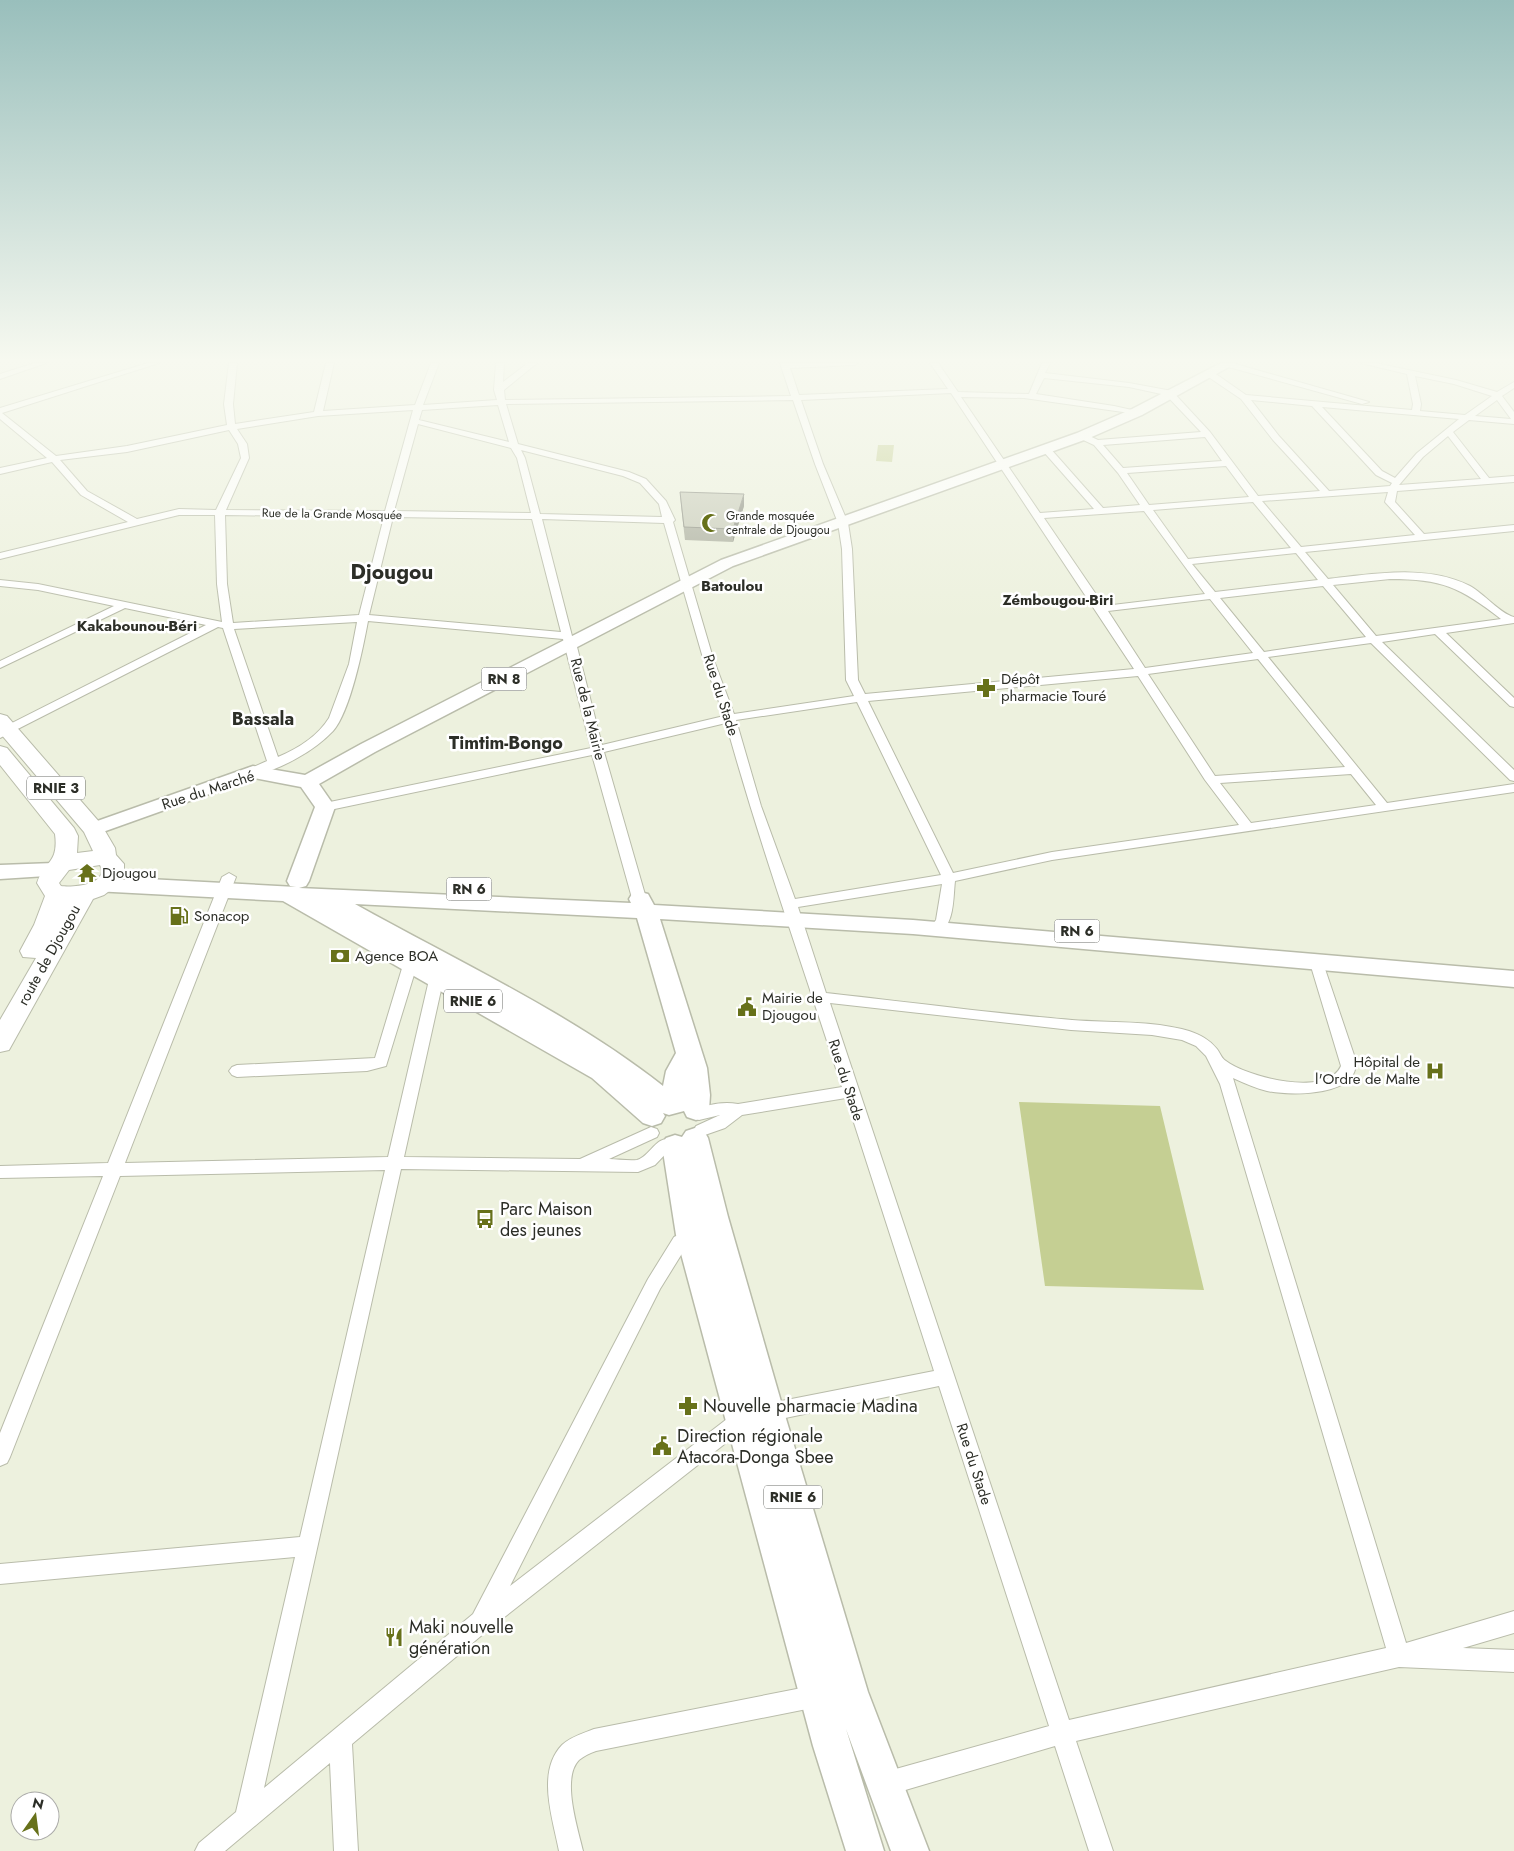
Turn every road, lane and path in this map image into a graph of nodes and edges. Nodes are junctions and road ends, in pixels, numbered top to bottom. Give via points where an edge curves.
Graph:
1 (42, 449) edge
2 (124, 449) edge
3 (246, 449) edge
4 (407, 449) edge
5 (516, 449) edge
6 (525, 449) edge
7 (815, 449) edge
8 (994, 449) edge
9 (1045, 449) edge
10 (1046, 449) edge
11 (1102, 449) edge
12 (1218, 449) edge
13 (1286, 449) edge
14 (1357, 449) edge
15 (1425, 449) edge
16 (1462, 449) edge
17 (54, 459) junction
18 (1228, 463) junction
19 (1005, 465) junction
20 (0, 471) edge
21 (1121, 471) junction
22 (1514, 479) edge
23 (1486, 482) junction
24 (1394, 486) junction
25 (1327, 494) junction
26 (1255, 499) junction
27 (1146, 506) junction
28 (1100, 510) junction
29 (220, 512) junction
30 (389, 515) junction
31 (536, 516) junction
32 (1038, 516) junction
33 (670, 520) junction
34 (137, 523) junction
35 (843, 523) junction
36 (1513, 529) edge
37 (1422, 538) junction
38 (1299, 551) junction
39 (0, 556) edge
40 (1185, 562) junction
41 (1326, 582) junction
42 (0, 583) edge
43 (687, 583) junction
44 (1212, 595) junction
45 (123, 604) junction
46 (1101, 609) junction
47 (364, 618) junction
48 (1512, 620) edge
49 (214, 625) junction
50 (228, 626) junction
51 (1437, 630) junction
52 (569, 640) junction
53 (1374, 640) junction
54 (1263, 656) junction
55 (0, 665) edge
56 (1141, 672) junction
57 (861, 698) junction
58 (1514, 704) edge
59 (730, 718) junction
60 (2, 728) edge
61 (597, 750) junction
62 (0, 752) edge
63 (274, 763) junction
64 (1353, 770) junction
65 (253, 772) junction
66 (1514, 777) edge
67 (1211, 780) junction
68 (308, 782) junction
69 (1514, 788) edge
70 (325, 807) junction
71 (1385, 808) junction
72 (1248, 826) junction
73 (93, 828) junction
74 (0, 872) edge
75 (101, 877) junction
76 (55, 878) junction
77 (949, 879) junction
78 (0, 883) edge
79 (226, 884) junction
80 (293, 888) junction
81 (325, 896) junction
82 (407, 899) junction
83 (643, 904) junction
84 (791, 911) junction
85 (939, 925) junction
86 (380, 928) junction
87 (1317, 963) junction
88 (410, 966) junction
89 (1514, 967) edge
90 (442, 972) junction
91 (1514, 979) edge
92 (819, 997) junction
93 (0, 1008) edge
94 (0, 1043) edge
95 (1220, 1065) junction
96 (237, 1071) dead end
97 (850, 1092) junction
98 (678, 1124) junction
99 (396, 1163) junction
100 (584, 1163) junction
101 (114, 1170) junction
102 (0, 1172) edge
103 (704, 1234) junction
104 (945, 1377) junction
105 (754, 1415) junction
106 (0, 1457) edge
107 (308, 1546) junction
108 (0, 1574) edge
109 (480, 1622) junction
110 (1514, 1622) edge
111 (1399, 1656) junction
112 (1514, 1661) edge
113 (850, 1692) junction
114 (818, 1696) junction
115 (1063, 1733) junction
116 (340, 1739) junction
117 (885, 1784) junction
118 (246, 1818) junction
119 (207, 1851) edge
120 (346, 1851) edge
121 (571, 1851) edge
122 (865, 1851) edge
123 (910, 1851) edge
124 (1101, 1851) edge

1 - 17 street
2 - 17 street
3 - 29 street via 246,458
4 - 30 street
5 - 31 street, Rue de la Mairie
6 - 33 street, Rue du Stade via 643,481 663,503
7 - 35 street
8 - 19 street
9 - 19 main road, RN 8
10 - 28 street
11 - 21 street
12 - 18 street
13 - 25 street
14 - 24 street
15 - 24 street
16 - 23 street
17 - 20 street
17 - 34 street via 84,493
18 - 21 street
18 - 26 street
19 - 32 street
19 - 35 main road, RN 8
21 - 27 street
22 - 23 street
23 - 24 street
24 - 25 street
24 - 37 street via 1389,495 1390,502
25 - 26 street
26 - 27 street
26 - 38 street
27 - 28 street
27 - 40 street
28 - 32 street
29 - 30 street, Rue de la Grande Mosquée
29 - 34 street, Rue de la Grande Mosquée via 179,512
29 - 50 street via 222,584
30 - 31 street, Rue de la Grande Mosquée
30 - 47 street
31 - 33 street, Rue de la Grande Mosquée
31 - 52 street, Rue de la Mairie
32 - 46 street
33 - 43 street, Rue du Stade
34 - 39 street, Rue de la Grande Mosquée
35 - 43 main road, RN 8 via 727,563
35 - 57 street via 847,549 852,680
36 - 37 street
37 - 38 street
38 - 40 street
38 - 41 street
40 - 44 street
41 - 44 street
41 - 48 street via 1386,576 1430,579 1461,586
41 - 53 street
42 - 45 street
43 - 52 main road, RN 8
43 - 59 street, Rue du Stade via 708,658
44 - 46 street
44 - 54 street
45 - 49 street
45 - 55 street
46 - 56 street
47 - 50 street
47 - 52 street
47 - 63 street via 354,664 336,718 314,741
48 - 51 street
49 - 50 street
49 - 60 street
50 - 63 street
51 - 53 street
51 - 58 street
52 - 61 street, Rue de la Mairie
52 - 68 main road, RN 8
53 - 54 street
53 - 66 street
54 - 56 street
54 - 64 street
56 - 57 street
56 - 67 street
57 - 59 street
57 - 77 street
59 - 61 street
59 - 84 street, Rue du Stade via 755,806
60 - 73 highway, RNIE 3
61 - 70 street
61 - 83 street, Rue de la Mairie
62 - 76 highway, RNIE 3 via 66,832 68,840
63 - 65 street
64 - 67 street
64 - 71 street
65 - 68 main road, Rue du Marché
65 - 73 main road, Rue du Marché
67 - 72 street
68 - 70 main road
69 - 71 street
70 - 80 main road
71 - 72 street
72 - 77 street via 1052,856
73 - 75 highway, RNIE 3 via 104,848
74 - 76 main road
75 - 76 highway
75 - 76 highway via 92,856 76,858
75 - 79 main road, RNIE 6
75 - 94 highway, route de Djougou
76 - 78 main road
76 - 93 highway, route de Djougou / RNIE 3 via 46,925
77 - 84 street
77 - 85 street
79 - 80 main road, RNIE 6
79 - 101 street
80 - 81 main road, RN 6
80 - 83 main road, RN 6
80 - 88 main road, RNIE 6
81 - 82 main road, RN 6
81 - 86 main road, RNIE 6
82 - 83 main road, RN 6
82 - 86 main road
83 - 84 main road, RN 6
83 - 98 main road, Rue de la Mairie via 698,1078
84 - 85 main road, RN 6
84 - 92 street, Rue du Stade
85 - 87 main road, RN 6
85 - 89 main road, RN 6
86 - 90 main road, RNIE 6
87 - 91 main road, RN 6
87 - 95 street via 1347,1054 1349,1067 1345,1076 1311,1088 1286,1088 1266,1085
88 - 90 main road, RNIE 6
88 - 96 street via 381,1062
90 - 98 main road, RNIE 6
90 - 99 street
92 - 95 street via 1174,1033 1197,1040
92 - 97 street, Rue du Stade
95 - 111 street
97 - 98 street via 738,1110 719,1124
97 - 104 street, Rue du Stade
98 - 100 street
98 - 100 street via 649,1161 638,1166
98 - 103 main road, RNIE 6
99 - 100 street
99 - 101 street
99 - 107 street
101 - 102 street
101 - 106 street
103 - 105 main road, RNIE 6
103 - 109 street via 676,1247 654,1284
104 - 105 street
104 - 115 street, Rue du Stade
105 - 109 street
105 - 113 main road, RNIE 6
105 - 114 main road, RNIE 6
107 - 108 street
107 - 118 street
109 - 116 street
110 - 111 street
111 - 112 street
111 - 115 street
113 - 114 street
113 - 117 main road, RNIE 6
114 - 121 street via 594,1740 571,1752 560,1768 559,1787
114 - 122 main road, RNIE 6
115 - 117 street
115 - 124 street, Rue du Stade
116 - 118 street
116 - 120 street
117 - 123 main road, RNIE 6
118 - 119 street

